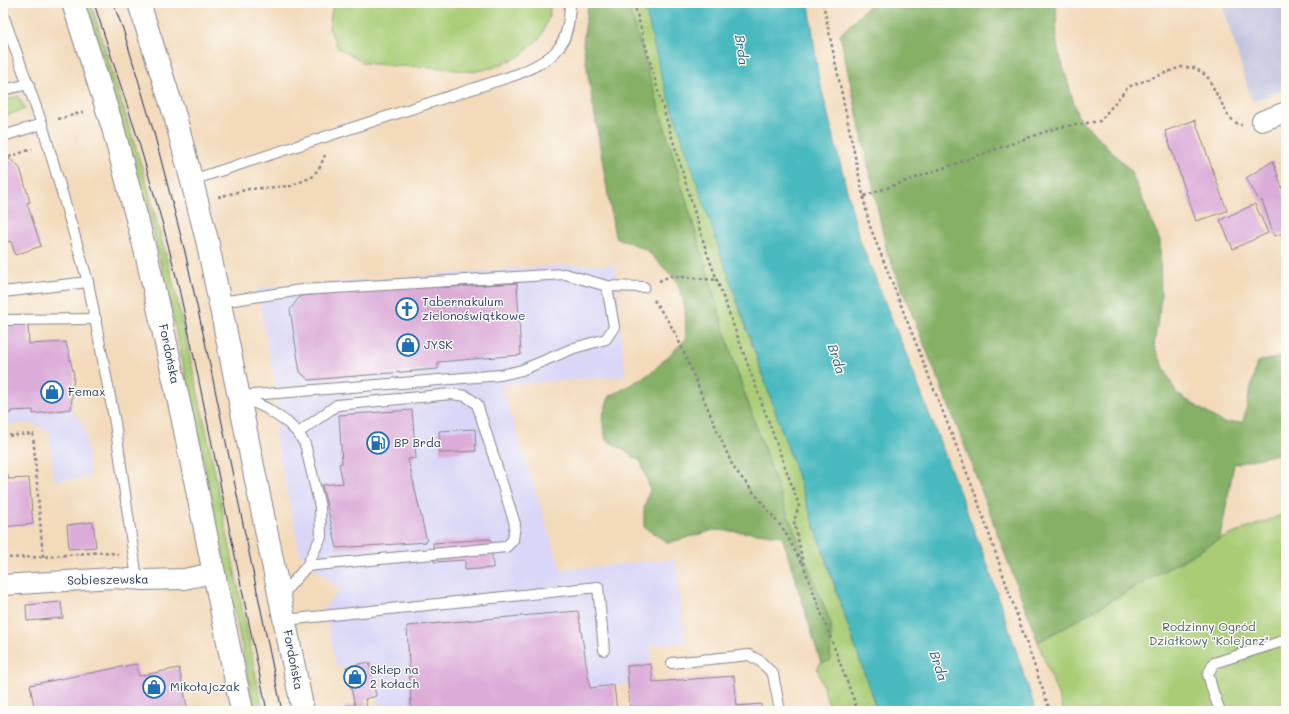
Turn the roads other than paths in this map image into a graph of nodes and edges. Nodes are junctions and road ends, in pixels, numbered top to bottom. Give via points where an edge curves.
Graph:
1 (73, 3) edge
2 (139, 3) edge
3 (570, 3) edge
4 (3, 15) edge
5 (29, 84) junction
6 (3, 90) edge
7 (1286, 113) edge
8 (1262, 121) road end
9 (42, 124) junction
10 (3, 136) edge
11 (192, 180) junction
12 (88, 282) junction
13 (607, 286) junction
14 (644, 287) road end
15 (3, 292) edge
16 (220, 302) junction
17 (96, 319) junction
18 (3, 320) edge
19 (240, 396) junction
20 (298, 432) junction
21 (307, 566) junction
22 (213, 573) junction
23 (137, 579) junction
24 (3, 585) edge
25 (280, 596) junction
26 (285, 620) junction
27 (1286, 640) edge
28 (604, 650) dead end
29 (672, 663) dead end
30 (242, 711) edge
31 (303, 711) edge
32 (780, 711) edge
33 (1220, 711) edge

1 - 22 main road, Fordońska via 113,128 147,257
2 - 11 main road, Fordońska via 175,116
3 - 11 lane via 566,37 555,53 541,64 518,74
4 - 5 lane
5 - 6 lane
5 - 9 lane
7 - 8 street
9 - 10 lane
9 - 12 lane
11 - 16 main road, Fordońska
12 - 15 lane
12 - 17 lane
13 - 14 lane
13 - 16 lane via 565,274 302,290
13 - 19 lane via 614,327 606,338 574,348 522,370 501,375
16 - 19 main road, Fordońska
17 - 18 lane
17 - 23 lane via 115,423
19 - 20 lane via 266,408
19 - 25 main road, Fordońska
20 - 21 lane via 305,444 320,507 321,538
20 - 21 lane via 337,405 451,394 466,396 477,404 515,524 513,540 506,547
21 - 25 lane
22 - 23 street, Sobieszewska via 184,579
22 - 30 main road, Fordońska
23 - 24 street, Sobieszewska via 114,578
25 - 26 main road, Fordońska
26 - 28 lane via 598,587
26 - 31 main road, Fordońska
27 - 33 lane via 1214,663 1208,674
29 - 32 lane via 749,655 760,661 773,674

